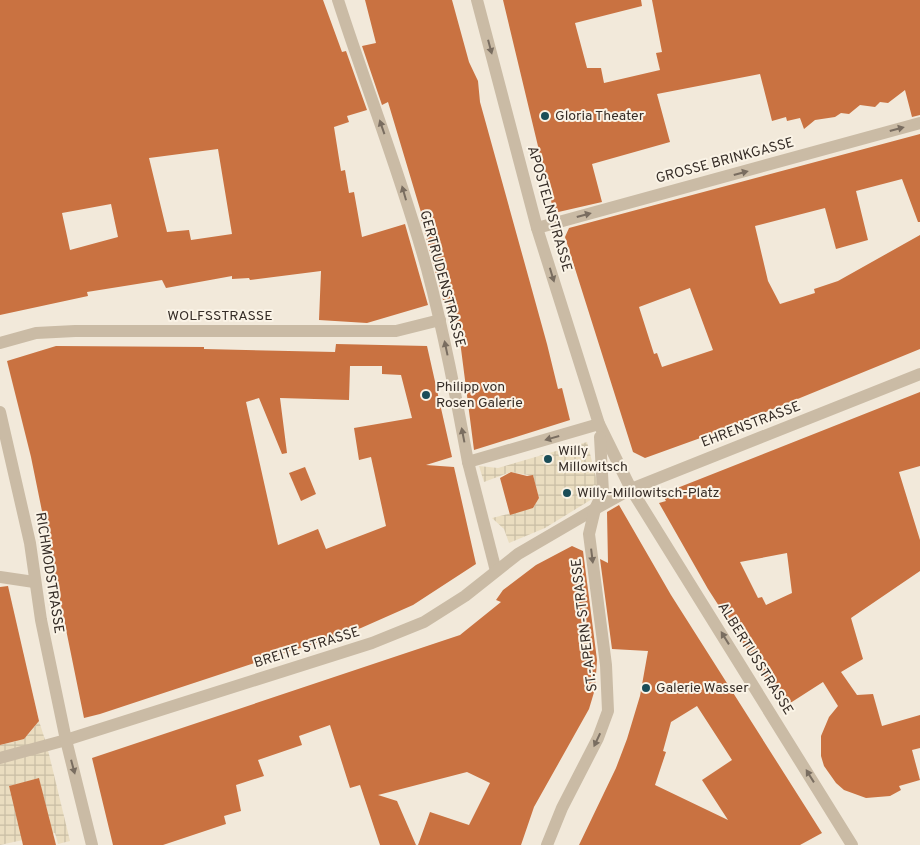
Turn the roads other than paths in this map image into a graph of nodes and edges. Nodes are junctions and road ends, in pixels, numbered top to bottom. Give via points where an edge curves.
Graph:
1 (338, 0) edge
2 (477, 0) edge
3 (920, 123) edge
4 (537, 228) junction
5 (440, 320) junction
6 (0, 343) edge
7 (920, 374) edge
8 (0, 412) edge
9 (598, 424) junction
10 (468, 462) junction
11 (631, 489) junction
12 (595, 508) junction
13 (496, 571) junction
14 (0, 577) edge
15 (34, 582) junction
16 (66, 740) junction
17 (0, 758) edge
18 (92, 845) edge
19 (547, 845) edge
20 (852, 845) edge

5 -> 1 street, GERTRUDENSTRASSE via 398,173
2 -> 4 street, APOSTELNSTRASSE
4 -> 3 street, GROSSE BRINKGASSE
4 -> 9 street, APOSTELNSTRASSE
5 - 6 street, WOLFSSTRASSE via 396,331 75,331 36,333
10 -> 5 street, GERTRUDENSTRASSE
7 - 11 street, EHRENSTRASSE
8 - 15 street, RICHMODSTRASSE via 26,525
9 -> 10 street
9 - 11 street, APOSTELNSTRASSE
9 - 12 street, APOSTELNSTRASSE via 603,492
10 - 13 street, GERTRUDENSTRASSE
11 - 12 street, EHRENSTRASSE
20 -> 11 street, ALBERTUSSTRASSE
12 - 13 street, BREITE STRASSE via 518,554
12 -> 19 street, ST.-APERN-STRASSE via 589,534 606,665 608,711
13 - 16 street, BREITE STRASSE via 448,609 372,643
14 - 15 street
15 - 16 street, RICHMODSTRASSE
16 - 17 street, BREITE STRASSE
16 -> 18 street, RICHMODSTRASSE

